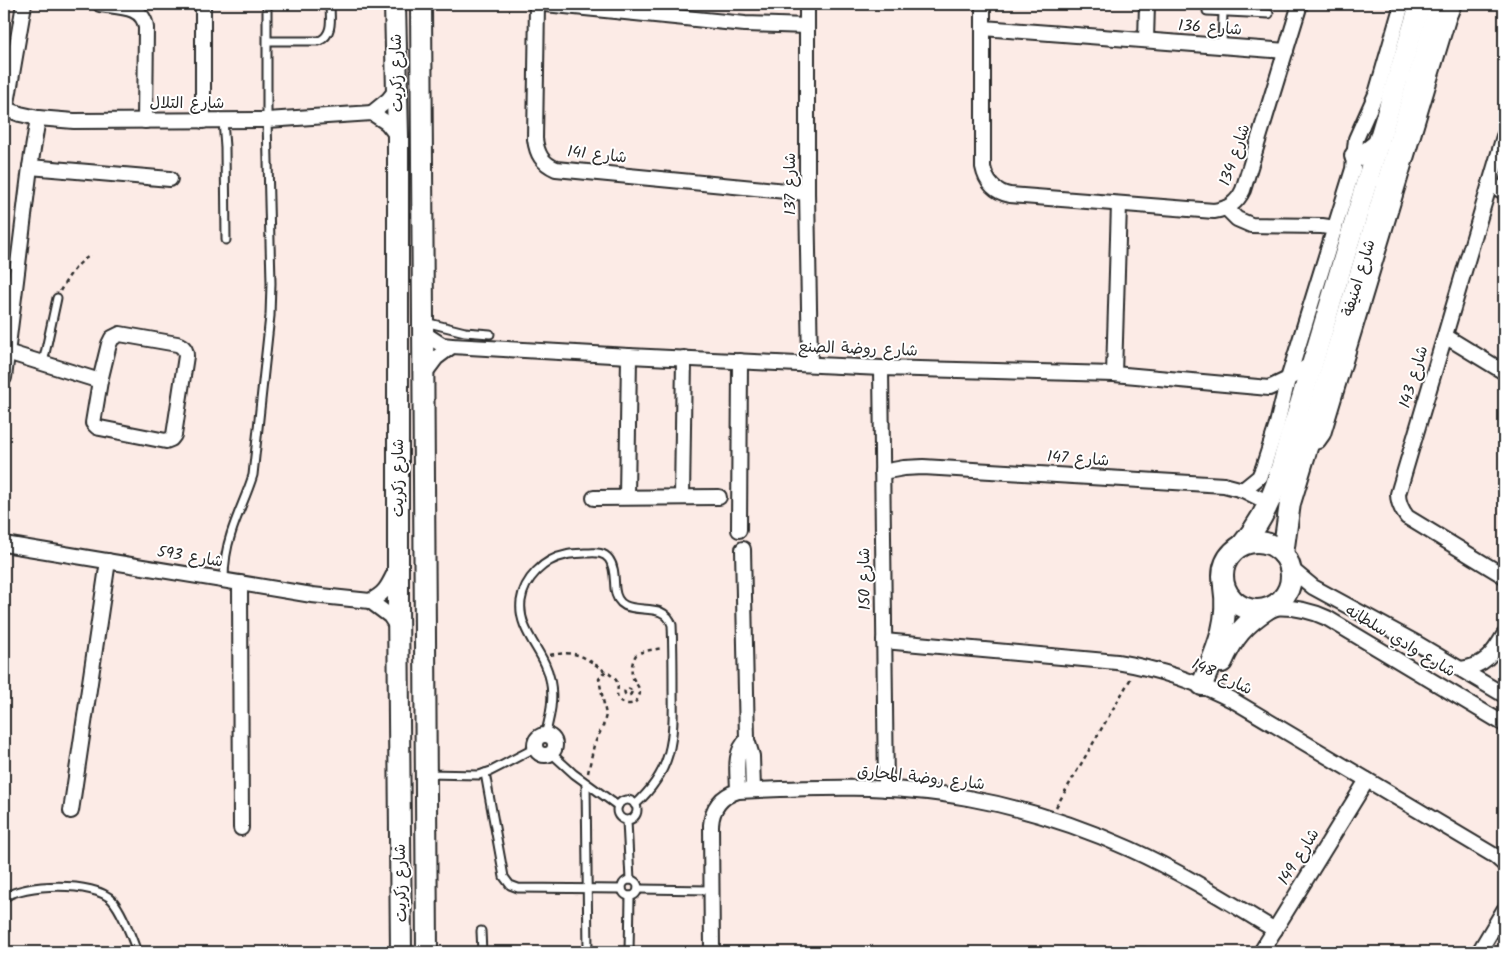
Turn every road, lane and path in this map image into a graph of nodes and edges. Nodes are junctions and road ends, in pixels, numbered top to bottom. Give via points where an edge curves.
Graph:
1 (24, 4) edge
2 (100, 4) edge
3 (203, 4) edge
4 (267, 4) edge
5 (330, 4) edge
6 (395, 4) edge
7 (420, 4) edge
8 (537, 4) edge
9 (545, 4) edge
10 (807, 4) edge
11 (983, 4) edge
12 (1147, 4) edge
13 (1300, 4) edge
14 (1402, 4) edge
15 (1420, 4) edge
16 (1440, 4) edge
17 (1454, 4) edge
18 (1207, 11) dead end
19 (1223, 12) junction
20 (1269, 14) dead end
21 (807, 26) junction
22 (983, 28) junction
23 (1146, 40) junction
24 (268, 41) junction
25 (1222, 46) junction
26 (1286, 51) junction
27 (396, 90) junction
28 (5, 109) edge
29 (372, 114) junction
30 (38, 118) junction
31 (267, 120) junction
32 (145, 121) junction
33 (204, 121) junction
34 (223, 121) junction
35 (1504, 136) edge
36 (398, 137) junction
37 (1379, 143) junction
38 (1355, 156) junction
39 (30, 168) junction
40 (170, 179) dead end
41 (1491, 184) junction
42 (1504, 192) edge
43 (807, 193) junction
44 (1119, 204) junction
45 (1226, 208) junction
46 (1335, 228) junction
47 (226, 240) dead end
48 (91, 255) dead end
49 (57, 298) joint
50 (422, 327) junction
51 (490, 334) dead end
52 (1445, 336) junction
53 (452, 346) junction
54 (7, 352) junction
55 (629, 356) junction
56 (684, 358) junction
57 (740, 361) junction
58 (43, 363) junction
59 (1313, 363) junction
60 (810, 364) junction
61 (881, 368) junction
62 (1504, 372) edge
63 (424, 374) junction
64 (1114, 374) junction
65 (4, 378) edge
66 (1288, 379) junction
67 (100, 381) junction
68 (1262, 386) junction
69 (1276, 428) junction
70 (1308, 444) junction
71 (1285, 456) junction
72 (882, 472) junction
73 (1243, 490) junction
74 (627, 497) junction
75 (682, 497) junction
76 (720, 497) dead end
77 (594, 498) dead end
78 (1269, 503) junction
79 (739, 530) dead end
80 (4, 544) edge
81 (1242, 545) junction
82 (743, 549) dead end
83 (108, 561) junction
84 (1287, 561) junction
85 (398, 568) junction
86 (1504, 576) edge
87 (224, 580) junction
88 (240, 583) junction
89 (1224, 587) junction
90 (370, 601) junction
91 (1268, 609) junction
92 (398, 628) junction
93 (1504, 635) edge
94 (884, 640) junction
95 (672, 647) junction
96 (1492, 655) junction
97 (541, 656) junction
98 (1138, 666) junction
99 (1461, 669) junction
100 (607, 672) junction
101 (617, 687) junction
102 (1206, 687) junction
103 (1499, 692) edge
104 (640, 696) junction
105 (1504, 724) edge
106 (545, 735) junction
107 (747, 740) junction
108 (535, 748) junction
109 (551, 753) junction
110 (485, 773) junction
111 (426, 774) junction
112 (1367, 780) junction
113 (586, 784) junction
114 (886, 789) junction
115 (753, 790) junction
116 (738, 791) junction
117 (635, 805) junction
118 (618, 806) junction
119 (71, 811) dead end
120 (1049, 819) junction
121 (627, 821) junction
122 (240, 828) dead end
123 (1504, 864) edge
124 (630, 880) junction
125 (586, 889) junction
126 (622, 889) junction
127 (638, 889) junction
128 (712, 890) junction
129 (630, 896) junction
130 (4, 898) edge
131 (1504, 910) edge
132 (1275, 930) junction
133 (481, 931) dead end
134 (137, 952) edge
135 (401, 952) edge
136 (426, 952) edge
137 (482, 952) edge
138 (588, 952) edge
139 (629, 952) edge
140 (712, 952) edge
141 (1135, 952) edge
142 (1144, 952) edge
143 (1261, 952) edge
144 (1479, 952) edge

1 - 28 street
2 - 32 street via 136,11 145,23
3 - 33 street
4 - 24 lane
5 - 24 lane via 330,29 323,40
6 - 27 street, شارع زكريت
7 - 50 street, شارع زكريت
8 - 43 street, شارع 141 via 535,139 537,152 545,162 556,168
9 - 21 street via 735,23
10 - 21 street, شارع 137
11 - 22 street, شارع 134
12 - 23 street
13 - 26 street, شارع 134
14 - 38 street via 1376,94 1358,134
15 - 37 street, شارع امنيفة
16 - 70 street, شارع امنيفة
17 - 70 street via 1323,434 1318,441
18 - 19 lane
19 - 20 lane
19 - 25 lane
21 - 43 street, شارع 137
22 - 23 street, شارع 136
22 - 44 street, شارع 134 via 984,167 990,184 1010,195
23 - 25 street, شارع 136
24 - 31 lane
25 - 26 street, شارع 136
26 - 45 street, شارع 134 via 1243,190
27 - 29 street
27 - 36 street, شارع زكريت
28 - 30 street, شارع التلال
29 - 31 street, شارع التلال
29 - 36 street via 387,122
30 - 32 street, شارع التلال
30 - 39 street
31 - 34 street, شارع التلال
31 - 87 lane via 271,282 267,354 253,475 230,536
32 - 33 street, شارع التلال
33 - 34 street, شارع التلال
34 - 47 lane
35 - 41 street, شارع 143
36 - 85 street, شارع زكريت
37 - 38 street via 1364,155
37 - 59 street, شارع امنيفة
38 - 46 street
39 - 40 street
39 - 54 street
41 - 42 street
41 - 52 street, شارع 143
43 - 60 street, شارع 137
44 - 45 street, شارع 134 via 1207,211
44 - 64 street
45 - 46 street via 1237,219 1251,225
46 - 66 street
48 - 49 path via 78,265
49 - 58 lane
50 - 51 lane
50 - 53 street, شارع روضة الصنع via 442,345
50 - 63 street, شارع زكريت
52 - 62 street
52 - 86 street, شارع 143 via 1400,485 1398,502 1414,522
53 - 55 street, شارع روضة الصنع
53 - 63 street via 436,358
54 - 58 street
54 - 65 street
55 - 56 street, شارع روضة الصنع
55 - 74 street
56 - 57 street, شارع روضة الصنع
56 - 75 street
57 - 60 street, شارع روضة الصنع
57 - 79 street
58 - 67 street
59 - 66 street, شارع روضة الصنع
59 - 71 street, شارع امنيفة
60 - 61 street, شارع روضة الصنع
61 - 64 street, شارع روضة الصنع
61 - 72 street, شارع 150
63 - 111 street, شارع زكريت
64 - 68 street, شارع روضة الصنع
66 - 68 street, شارع روضة الصنع via 1268,388
66 - 69 street
67 - 67 street via 93,420 97,428 166,441 172,437 186,356 183,347 116,335 110,341
68 - 69 street via 1276,405
69 - 71 street
69 - 73 street via 1261,472
70 - 84 street, شارع امنيفة via 1290,503
71 - 78 street, شارع امنيفة
72 - 73 street, شارع 147 via 923,467 1224,486
72 - 94 street, شارع 150
73 - 78 street, شارع 147
74 - 75 street
74 - 77 street
75 - 76 street
78 - 81 street, شارع امنيفة via 1256,528
80 - 83 street, شارع 593
81 - 84 street via 1264,543 1278,549
81 - 89 street via 1226,563
82 - 107 street
83 - 87 street, شارع 593
83 - 119 street
84 - 91 street via 1289,590 1280,602
84 - 99 street, شارع وادي سلطانه via 1313,587
85 - 90 street via 387,588
85 - 92 street, شارع زكريت
87 - 88 street, شارع 593
88 - 90 street, شارع 593
88 - 122 street
89 - 91 street via 1238,605 1252,610
89 - 102 street via 1225,621
90 - 92 street via 390,616
91 - 102 street via 1251,619 1238,634
91 - 105 street, شارع وادي سلطانه via 1300,608 1327,618
92 - 135 street, شارع زكريت
93 - 96 street
94 - 98 street, شارع 148
94 - 114 street, شارع 150
95 - 97 lane via 672,625 667,615 657,610 628,607 618,600 613,566 608,557 597,552 556,558 530,578 521,602 522,619
95 - 104 path via 636,655 632,676
95 - 117 lane via 673,727 670,749 657,780
96 - 99 street via 1476,666
96 - 103 street via 1490,674
97 - 100 path via 566,652 576,654
97 - 106 lane via 548,670 552,692
98 - 102 street, شارع 148 via 1179,676
98 - 120 path
99 - 103 street, شارع وادي سلطانه
100 - 101 path via 615,679
100 - 113 path via 599,679 605,708 604,722 594,745
101 - 104 path via 628,696 632,692
101 - 104 path via 616,697 623,703 632,704
102 - 112 street, شارع 148
106 - 108 street via 535,740
106 - 109 street via 554,742
107 - 115 street via 752,756
107 - 116 street via 738,752
108 - 109 street via 542,755
108 - 110 lane
109 - 113 lane
110 - 111 lane
110 - 125 lane via 504,877 510,885 518,888
111 - 136 street, شارع زكريت
112 - 123 street, شارع 148
112 - 132 street, شارع 149
113 - 118 lane
113 - 125 lane
114 - 115 street, شارع روضة المحارق
114 - 120 street, شارع روضة المحارق via 967,798
115 - 116 street, شارع روضة المحارق
116 - 128 street, شارع روضة المحارق via 726,796 713,812
117 - 118 lane via 628,800
117 - 121 lane via 635,817
118 - 121 lane via 617,814
120 - 132 street, شارع روضة المحارق via 1097,835 1159,862
121 - 124 lane
124 - 126 lane
124 - 127 lane
125 - 126 lane
125 - 138 lane
126 - 129 lane
127 - 128 lane
127 - 129 lane
128 - 140 street, شارع روضة المحارق
129 - 139 lane
130 - 134 lane via 47,886 101,892 112,899
131 - 144 street
132 - 143 street, شارع 149
133 - 137 lane
141 - 142 lane

